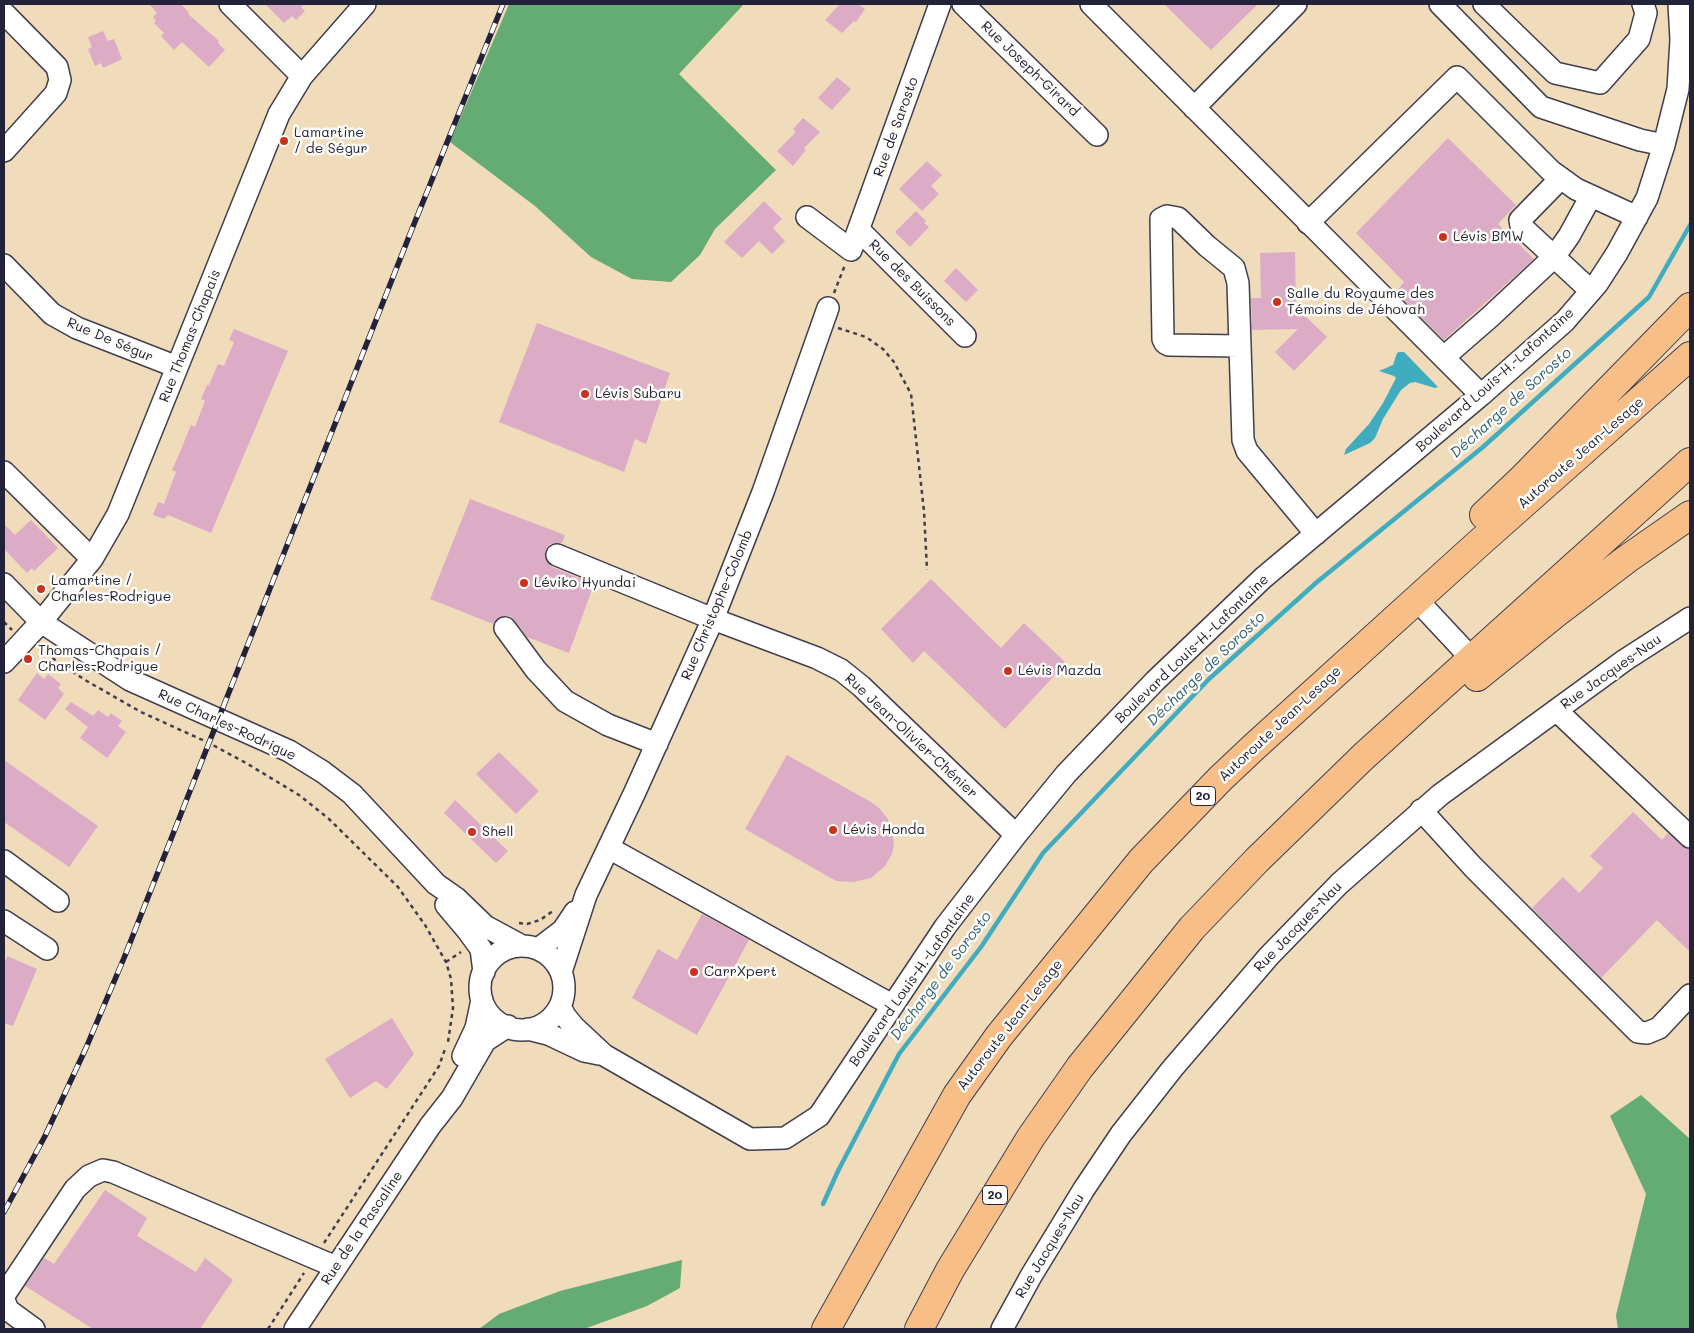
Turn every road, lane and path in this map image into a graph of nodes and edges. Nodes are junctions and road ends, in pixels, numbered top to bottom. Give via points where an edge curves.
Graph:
1 (230, 4) edge
2 (365, 4) edge
3 (940, 4) edge
4 (963, 4) edge
5 (1092, 4) edge
6 (1296, 4) edge
7 (1484, 4) edge
8 (1643, 4) edge
9 (1680, 4) edge
10 (1442, 5) edge
11 (4, 13) edge
12 (302, 76) junction
13 (1194, 108) junction
14 (1097, 135) dead end
15 (1664, 145) junction
16 (4, 151) edge
17 (1561, 178) junction
18 (1591, 196) junction
19 (807, 217) dead end
20 (1637, 217) junction
21 (1308, 223) junction
22 (860, 230) junction
23 (852, 250) junction
24 (1554, 257) junction
25 (4, 265) edge
26 (1591, 291) junction
27 (1690, 306) edge
28 (825, 315) junction
29 (965, 336) dead end
30 (1240, 346) junction
31 (1690, 356) edge
32 (1444, 357) junction
33 (177, 368) junction
34 (1482, 395) junction
35 (1690, 462) edge
36 (4, 472) edge
37 (1690, 515) edge
38 (1316, 534) junction
39 (557, 555) dead end
40 (92, 559) junction
41 (927, 570) dead end
42 (4, 584) edge
43 (1417, 600) junction
44 (1690, 618) edge
45 (714, 619) junction
46 (4, 622) edge
47 (41, 622) junction
48 (505, 628) dead end
49 (24, 640) junction
50 (1472, 658) junction
51 (4, 662) edge
52 (1556, 710) junction
53 (657, 744) junction
54 (1220, 779) junction
55 (1325, 794) junction
56 (1421, 810) junction
57 (1016, 835) junction
58 (1690, 837) edge
59 (609, 848) junction
60 (4, 864) edge
61 (436, 884) junction
62 (586, 895) junction
63 (58, 901) dead end
64 (4, 921) edge
65 (530, 948) junction
66 (47, 949) dead end
67 (484, 972) junction
68 (561, 972) junction
69 (1690, 995) edge
70 (482, 1000) junction
71 (892, 1005) junction
72 (560, 1006) junction
73 (518, 1027) junction
74 (604, 1055) junction
75 (430, 1126) junction
76 (314, 1258) junction
77 (336, 1267) junction
78 (34, 1329) edge
79 (268, 1329) edge
80 (295, 1329) edge
81 (826, 1329) edge
82 (919, 1329) edge
83 (1002, 1329) edge

1 - 12 street
2 - 12 street, Rue Thomas-Chapais
3 - 22 street, Rue de Sarosto
4 - 14 street, Rue Joseph-Girard
5 - 13 street
6 - 13 street
7 - 8 street via 1555,73 1600,83 1639,39 1646,13
9 - 15 street, Boulevard Louis-H.-Lafontaine via 1678,89
10 - 15 street via 1541,107
11 - 16 street via 57,67 60,80 56,93
12 - 33 street, Rue Thomas-Chapais via 279,114
13 - 21 street
15 - 20 street, Boulevard Louis-H.-Lafontaine via 1647,198
17 - 18 street
17 - 21 street via 1457,77
17 - 24 street via 1520,220 1521,226
18 - 20 street
18 - 24 street
19 - 23 street
20 - 26 street, Boulevard Louis-H.-Lafontaine via 1618,254
21 - 32 street
22 - 23 street, Rue de Sarosto
22 - 29 street, Rue des Buissons
23 - 28 path
24 - 26 street
24 - 32 street
25 - 33 street, Rue De Ségur via 52,314 77,328
26 - 34 street, Boulevard Louis-H.-Lafontaine via 1565,321
27 - 54 highway via 1522,479 1261,729
28 - 41 path via 883,349 894,362 910,394 924,511
28 - 45 street, Rue Christophe-Colomb
30 - 30 street via 1238,283 1234,268 1178,218 1167,216 1161,219 1163,340 1169,345
30 - 38 street via 1243,440 1248,451
31 - 43 highway, Autoroute Jean-Lesage / 20
32 - 34 street
33 - 40 street, Rue Thomas-Chapais via 118,514
34 - 38 street, Boulevard Louis-H.-Lafontaine
35 - 50 highway, 20
36 - 40 street
37 - 55 highway via 1556,613 1352,777
38 - 57 street, Boulevard Louis-H.-Lafontaine via 1263,578 1155,681 1066,774
39 - 45 street, Rue Jean-Olivier-Chénier
40 - 47 street, Rue Thomas-Chapais
42 - 47 street, Rue Charles-Rodrigue
43 - 50 street
43 - 54 highway, Autoroute Jean-Lesage / 20
44 - 52 street, Rue Jacques-Nau
45 - 53 street, Rue Christophe-Colomb
45 - 57 street, Rue Jean-Olivier-Chénier via 841,670
46 - 49 path
47 - 49 street, Rue Thomas-Chapais
47 - 61 street, Rue Charles-Rodrigue via 130,680 288,751 323,772 352,794
48 - 53 street via 536,670 565,701 608,725
49 - 51 street, Rue Thomas-Chapais
49 - 76 path via 85,680 246,763 299,795 329,819 398,887 446,962 453,1008 449,1039 439,1066
50 - 55 highway, 20
52 - 56 street, Rue Jacques-Nau
52 - 58 street
53 - 59 street, Rue Christophe-Colomb
54 - 81 highway, Autoroute Jean-Lesage / 20 via 1142,861 999,1036 957,1095
55 - 82 highway, 20 via 1192,928 1080,1066 998,1189
56 - 69 street via 1473,867 1638,1032 1647,1033 1659,1028
56 - 83 street, Rue Jacques-Nau via 1339,884 1269,956 1172,1069 1121,1134 1084,1189
57 - 71 street, Boulevard Louis-H.-Lafontaine via 945,927
59 - 62 street, Rue Christophe-Colomb
59 - 71 street
60 - 63 street
61 - 65 street, Rue Charles-Rodrigue via 485,926
61 - 67 street, Rue Charles-Rodrigue via 444,903 480,949
62 - 65 street, Rue Christophe-Colomb via 562,930
62 - 68 street, Rue Christophe-Colomb
64 - 66 street
65 - 67 street via 517,946 498,953
65 - 68 street via 551,956
67 - 70 street via 480,986
68 - 72 street via 565,990
70 - 73 street via 495,1020
70 - 75 street, Rue de la Pascaline via 476,1028
71 - 74 street, Boulevard Louis-H.-Lafontaine via 819,1116 786,1138 750,1139
72 - 73 street via 545,1023
72 - 74 street, Boulevard Louis-H.-Lafontaine via 574,1027
73 - 74 street, Boulevard Louis-H.-Lafontaine via 548,1034 584,1051
73 - 75 street, Rue de la Pascaline via 485,1041 452,1098
75 - 77 street, Rue de la Pascaline
76 - 77 street
76 - 78 street via 102,1170 89,1176 76,1189 5,1294 8,1310
76 - 79 path
77 - 80 street, Rue de la Pascaline

